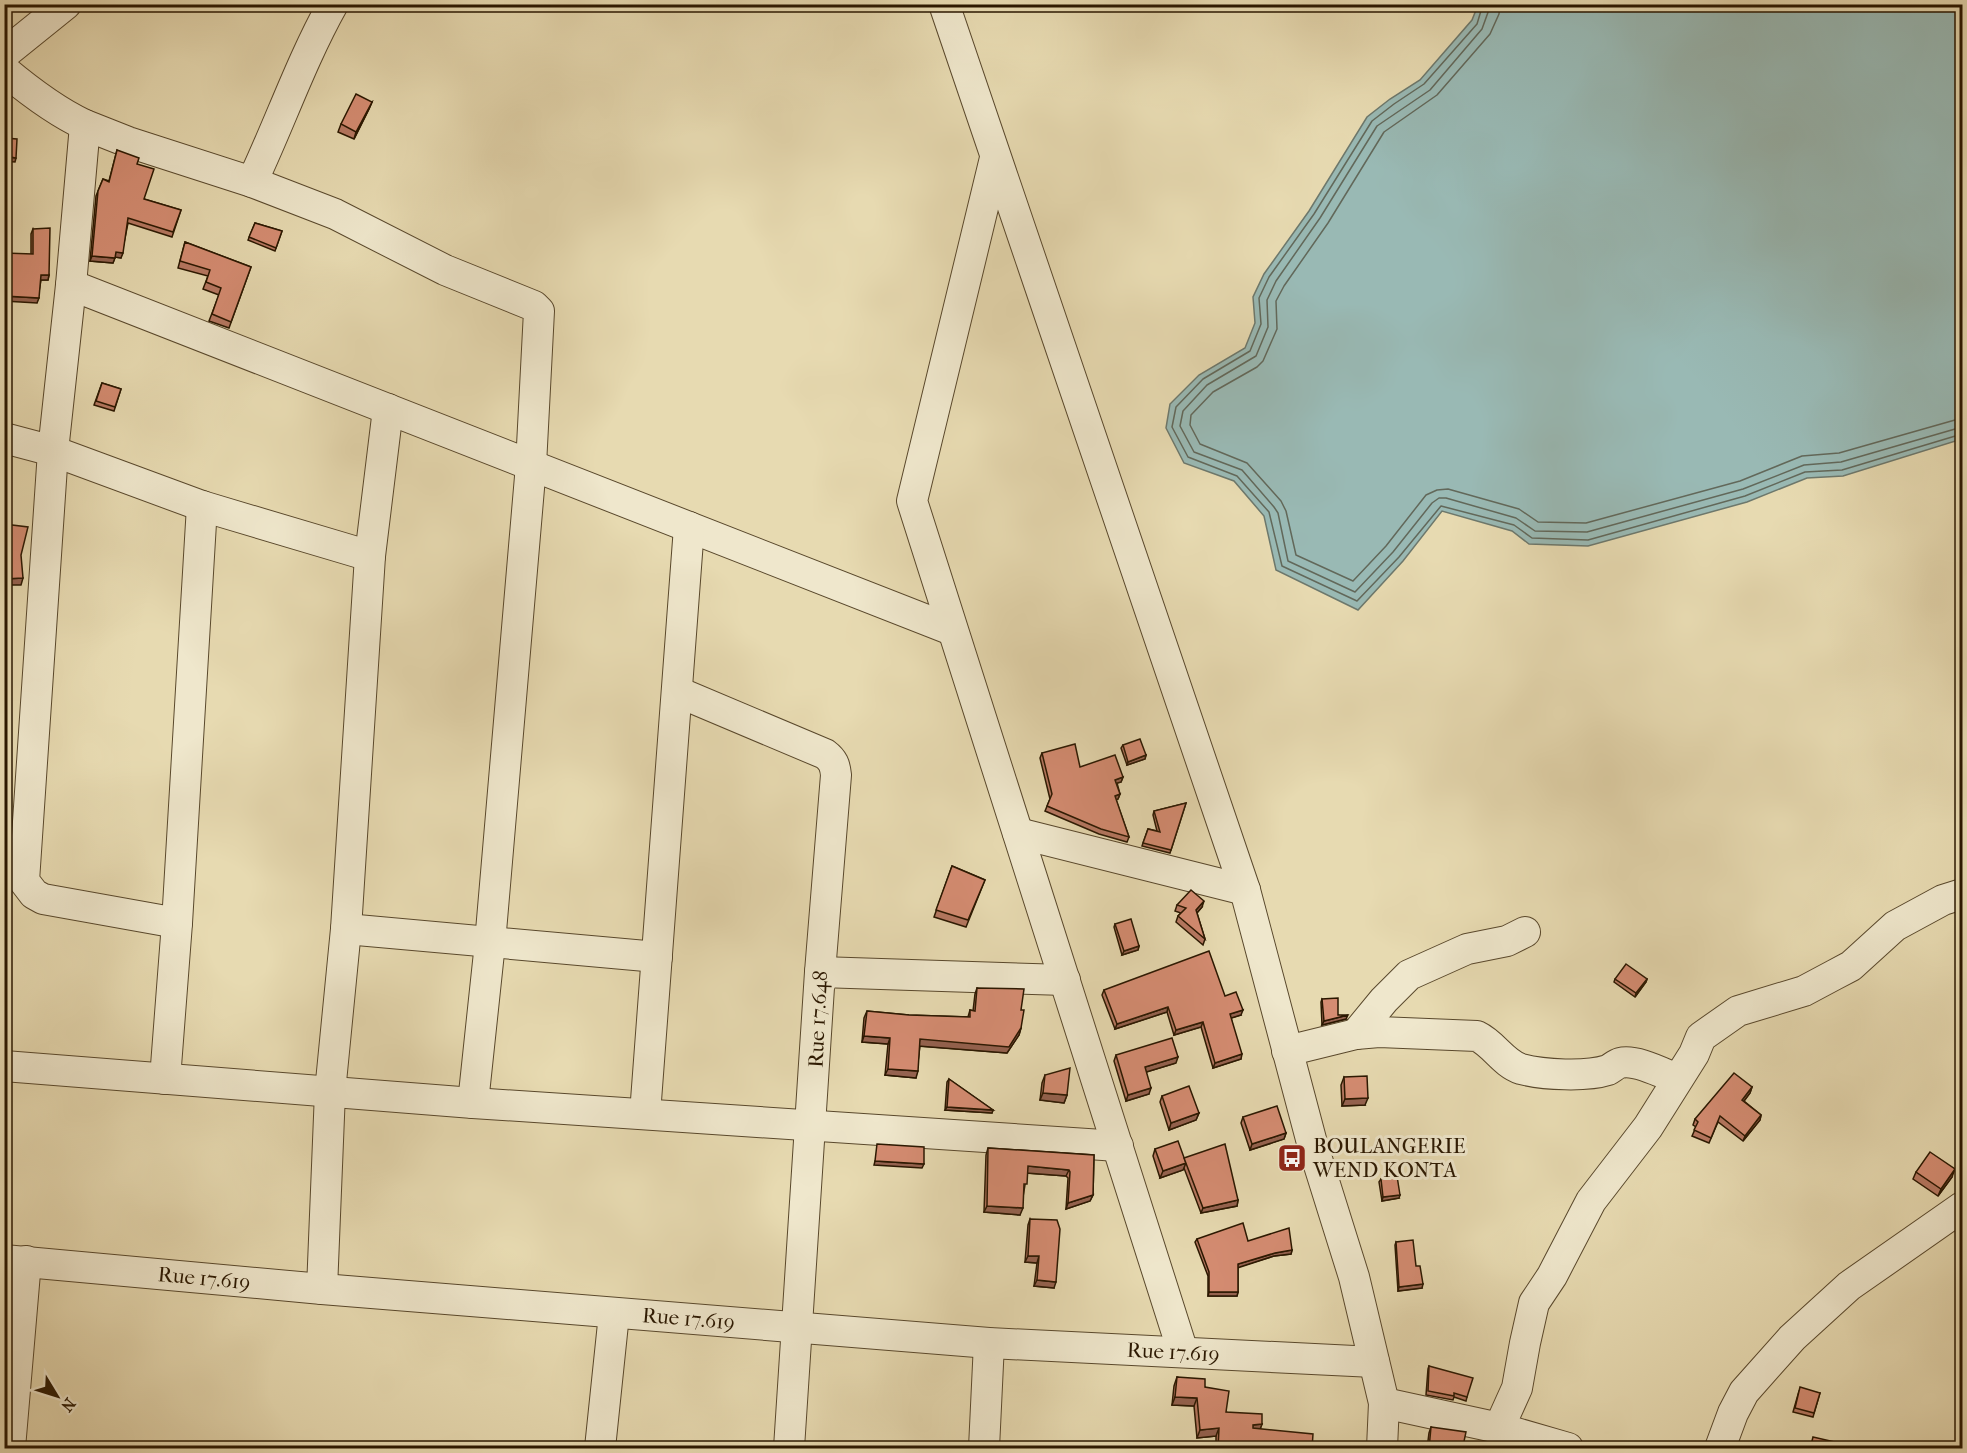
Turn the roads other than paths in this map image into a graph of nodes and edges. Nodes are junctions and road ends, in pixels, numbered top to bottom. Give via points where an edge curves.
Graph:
1 (66, 4) edge
2 (333, 4) edge
3 (944, 4) edge
4 (4, 54) edge
5 (4, 70) edge
6 (85, 125) junction
7 (995, 158) junction
8 (252, 182) junction
9 (71, 285) junction
10 (388, 409) junction
11 (4, 438) edge
12 (53, 451) junction
13 (531, 465) junction
14 (202, 506) junction
15 (689, 527) junction
16 (370, 556) junction
17 (952, 630) junction
18 (678, 693) junction
19 (1018, 833) junction
20 (1245, 890) junction
21 (1962, 894) edge
22 (177, 923) junction
23 (346, 929) junction
24 (1525, 932) dead end
25 (490, 943) junction
26 (657, 957) junction
27 (820, 972) junction
28 (1065, 980) junction
29 (1356, 1034) junction
30 (1287, 1051) junction
31 (4, 1066) edge
32 (165, 1079) junction
33 (1677, 1079) junction
34 (330, 1092) junction
35 (473, 1103) junction
36 (645, 1114) junction
37 (811, 1125) junction
38 (1118, 1146) junction
39 (1962, 1207) edge
40 (15, 1261) edge
41 (322, 1289) junction
42 (614, 1314) junction
43 (798, 1327) junction
44 (989, 1343) junction
45 (1183, 1352) junction
46 (1374, 1362) junction
47 (1384, 1403) junction
48 (1499, 1428) junction
49 (10, 1449) edge
50 (600, 1449) edge
51 (789, 1449) edge
52 (984, 1449) edge
53 (1382, 1449) edge
54 (1568, 1449) edge
55 (1720, 1449) edge

1 - 4 street
2 - 8 street via 313,40
3 - 7 street
5 - 6 street via 29,92
6 - 8 street
6 - 9 street
7 - 17 street via 912,497
7 - 20 street
8 - 13 street via 334,214 445,270 537,307 540,322
9 - 10 street
9 - 12 street
10 - 13 street
10 - 16 street
11 - 12 street
12 - 14 street
12 - 22 street via 24,881 43,899
13 - 15 street
13 - 25 street
14 - 16 street
14 - 22 street
15 - 17 street
15 - 18 street
16 - 23 street
17 - 19 street
18 - 26 street
18 - 27 street, Rue 17.648 via 832,759 836,775
19 - 20 street
19 - 28 street
20 - 30 street
21 - 33 street via 1895,926 1851,966 1804,991 1738,1011 1701,1037
22 - 32 street
23 - 25 street
23 - 34 street
24 - 29 street via 1506,941 1467,949 1409,975
25 - 26 street
25 - 35 street
26 - 36 street
27 - 28 street
27 - 37 street, Rue 17.648
28 - 38 street
29 - 30 street
29 - 33 street via 1477,1036 1507,1061 1537,1072 1584,1074 1610,1070 1620,1063 1642,1065
30 - 46 street via 1354,1277
31 - 32 street
32 - 34 street
33 - 48 street via 1648,1127 1591,1202 1534,1303 1517,1388
34 - 35 street
34 - 41 street
35 - 36 street
36 - 37 street
37 - 38 street
37 - 43 street, Rue 17.648
38 - 45 street
39 - 55 street via 1850,1286 1792,1338 1744,1392
40 - 41 street, Rue 17.619
40 - 49 street
41 - 42 street, Rue 17.619
42 - 43 street, Rue 17.619
42 - 50 street
43 - 44 street, Rue 17.619
43 - 51 street, Rue 17.648
44 - 45 street, Rue 17.619
44 - 52 street
45 - 46 street, Rue 17.619
46 - 47 street
47 - 48 street
47 - 53 street
48 - 54 street

